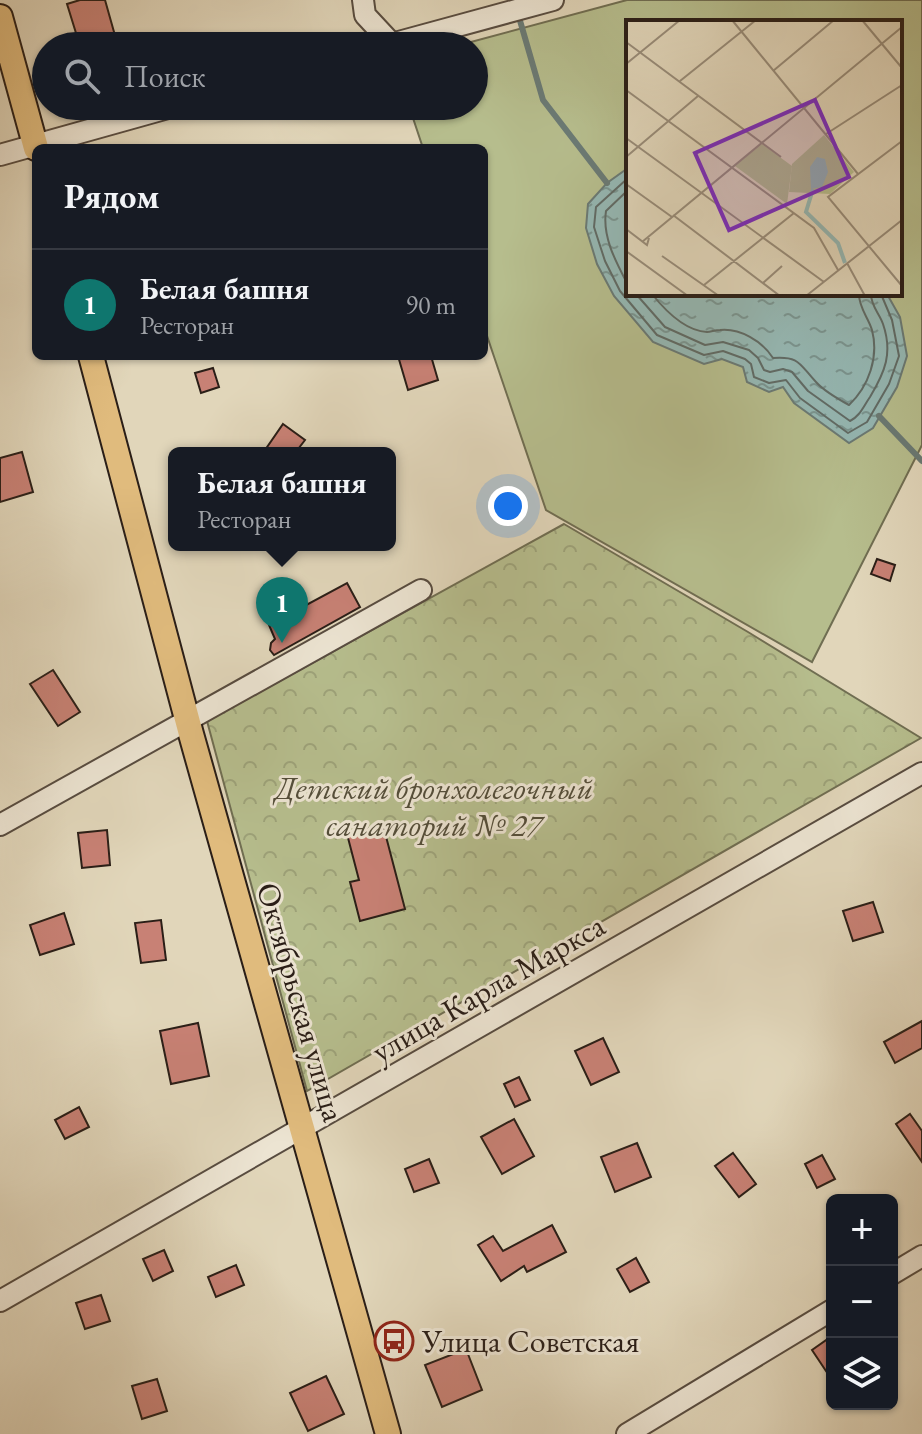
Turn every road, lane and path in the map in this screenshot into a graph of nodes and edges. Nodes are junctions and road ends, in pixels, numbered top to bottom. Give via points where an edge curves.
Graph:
1 (363, 0) edge
2 (553, 0) edge
3 (0, 17) edge
4 (378, 32) edge
5 (436, 32) edge
6 (126, 120) edge
7 (35, 144) edge
8 (43, 144) edge
9 (32, 147) edge
10 (0, 155) edge
11 (92, 360) edge
12 (421, 590) dead end
13 (188, 719) junction
14 (922, 773) edge
15 (0, 825) edge
16 (303, 1129) junction
17 (922, 1256) edge
18 (898, 1270) edge
19 (0, 1301) edge
20 (826, 1314) edge
21 (388, 1434) edge
22 (627, 1434) edge

1 - 4 street via 365,15
2 - 5 street
3 - 7 main road
6 - 8 street
9 - 10 street
11 - 13 main road, Октябрьская улица
12 - 13 street
13 - 15 street
13 - 16 main road, Октябрьская улица
14 - 16 street, улица Карла Маркса
16 - 19 street, улица Карла Маркса
16 - 21 main road, Октябрьская улица
17 - 18 street
20 - 22 street

